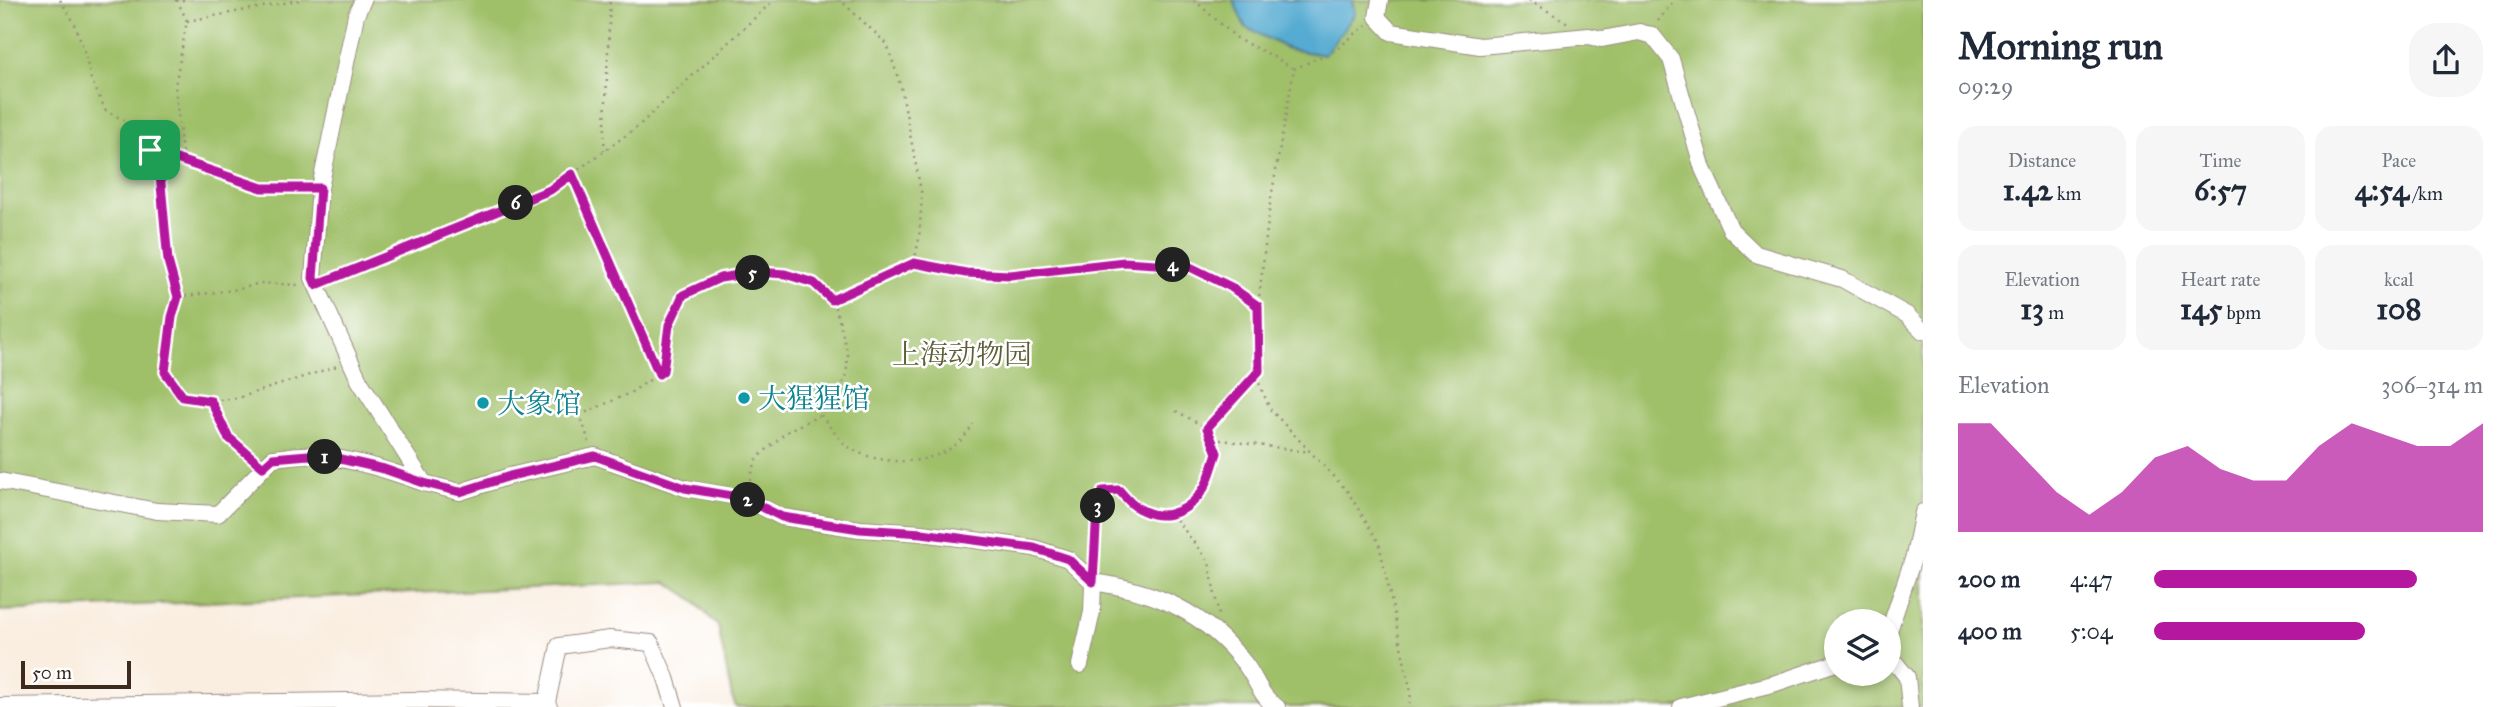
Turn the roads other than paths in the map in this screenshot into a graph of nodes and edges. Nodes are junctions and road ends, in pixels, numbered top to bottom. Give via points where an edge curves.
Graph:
1 (363, 0) edge
2 (1380, 0) edge
3 (1923, 331) edge
4 (0, 481) edge
5 (424, 483) junction
6 (1923, 512) edge
7 (1093, 582) junction
8 (1896, 609) edge
9 (1080, 665) dead end
10 (1824, 667) edge
11 (1901, 670) edge
12 (318, 704) edge
13 (414, 704) edge
14 (548, 705) edge
15 (0, 706) edge
16 (675, 707) edge
17 (1277, 707) edge
18 (1681, 707) edge
19 (1910, 707) edge

1 - 5 street via 320,188 313,278 359,380
2 - 3 street via 1377,17 1391,32 1480,46 1589,36 1602,39 1639,32 1652,35 1671,59 1703,169 1731,230 1756,254 1842,279 1907,314
4 - 5 street via 157,511 218,514 273,458 308,455 384,469
5 - 7 street via 460,492 595,456 685,488 744,498 782,517 1034,548 1068,559
6 - 8 street
7 - 9 street via 1092,612
7 - 17 street via 1166,599 1191,612 1220,636
10 - 18 street
11 - 19 street via 1907,677
12 - 13 street
12 - 15 street
13 - 14 street
14 - 16 street via 559,646 610,639 651,643

